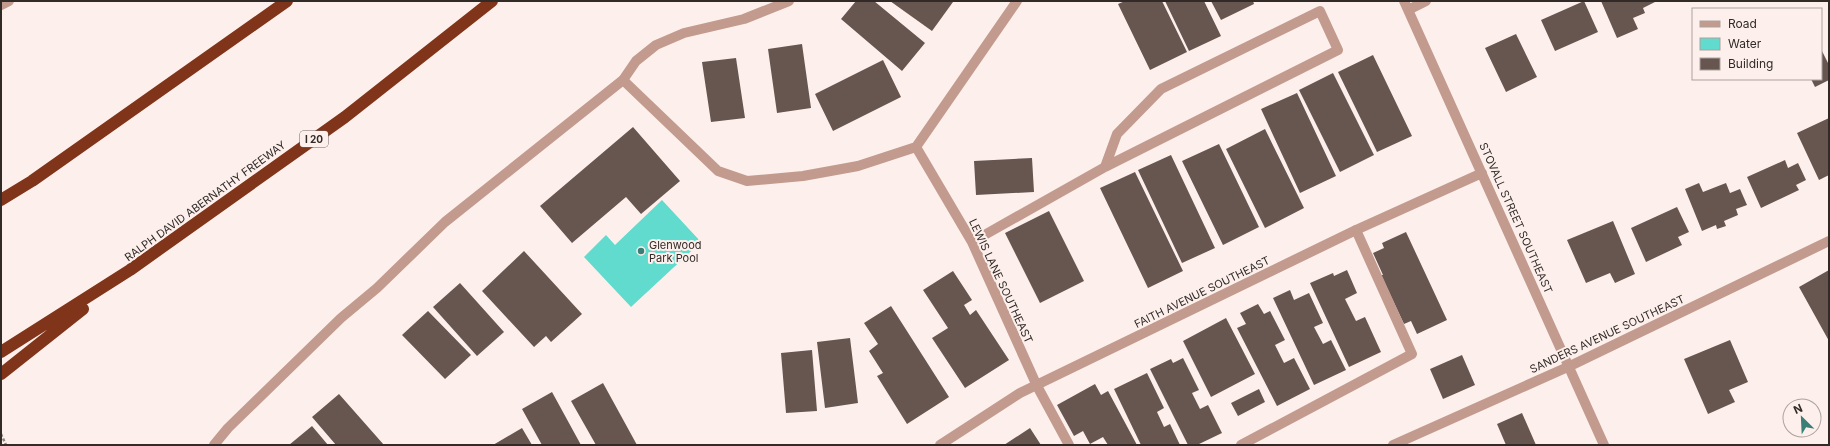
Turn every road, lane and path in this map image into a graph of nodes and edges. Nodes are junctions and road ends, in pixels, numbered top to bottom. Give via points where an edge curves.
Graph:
1 (9, 1) edge
2 (287, 1) edge
3 (492, 1) edge
4 (789, 1) edge
5 (1017, 1) edge
6 (1426, 1) edge
7 (1, 5) edge
8 (1406, 5) edge
9 (624, 80) junction
10 (916, 147) junction
11 (1105, 167) junction
12 (1482, 173) junction
13 (1, 199) edge
14 (1356, 230) junction
15 (1829, 241) edge
16 (972, 242) junction
17 (130, 270) junction
18 (1, 352) edge
19 (1570, 366) junction
20 (1, 374) edge
21 (1037, 386) junction
22 (1, 434) edge
23 (6, 445) edge
24 (214, 445) edge
25 (940, 445) edge
26 (1069, 445) edge
27 (1241, 445) edge
28 (1393, 445) edge
29 (1604, 445) edge

1 - 7 street
2 - 13 highway via 32,182
3 - 17 highway, RALPH DAVID ABERNATHY FREEWAY / I 20 via 345,117
4 - 9 street via 744,19 684,33 656,45 636,61
5 - 10 street
6 - 8 street
8 - 12 street, STOVALL STREET SOUTHEAST
9 - 10 street via 718,171 747,181 803,176 858,166
9 - 24 street via 445,222 377,288 341,318 228,428
10 - 16 street, LEWIS LANE SOUTHEAST
11 - 11 street via 1338,50 1320,10 1161,89 1117,134
11 - 16 street
12 - 14 street, FAITH AVENUE SOUTHEAST
12 - 19 street, STOVALL STREET SOUTHEAST
14 - 21 street, FAITH AVENUE SOUTHEAST
14 - 27 street via 1412,354
15 - 19 street, SANDERS AVENUE SOUTHEAST
16 - 21 street, LEWIS LANE SOUTHEAST
17 - 18 highway, RALPH DAVID ABERNATHY FREEWAY / I 20
17 - 20 highway
19 - 28 street, SANDERS AVENUE SOUTHEAST
19 - 29 street, STOVALL STREET SOUTHEAST
21 - 25 street, FAITH AVENUE SOUTHEAST via 1020,393
21 - 26 street, LEWIS LANE SOUTHEAST
22 - 23 path

